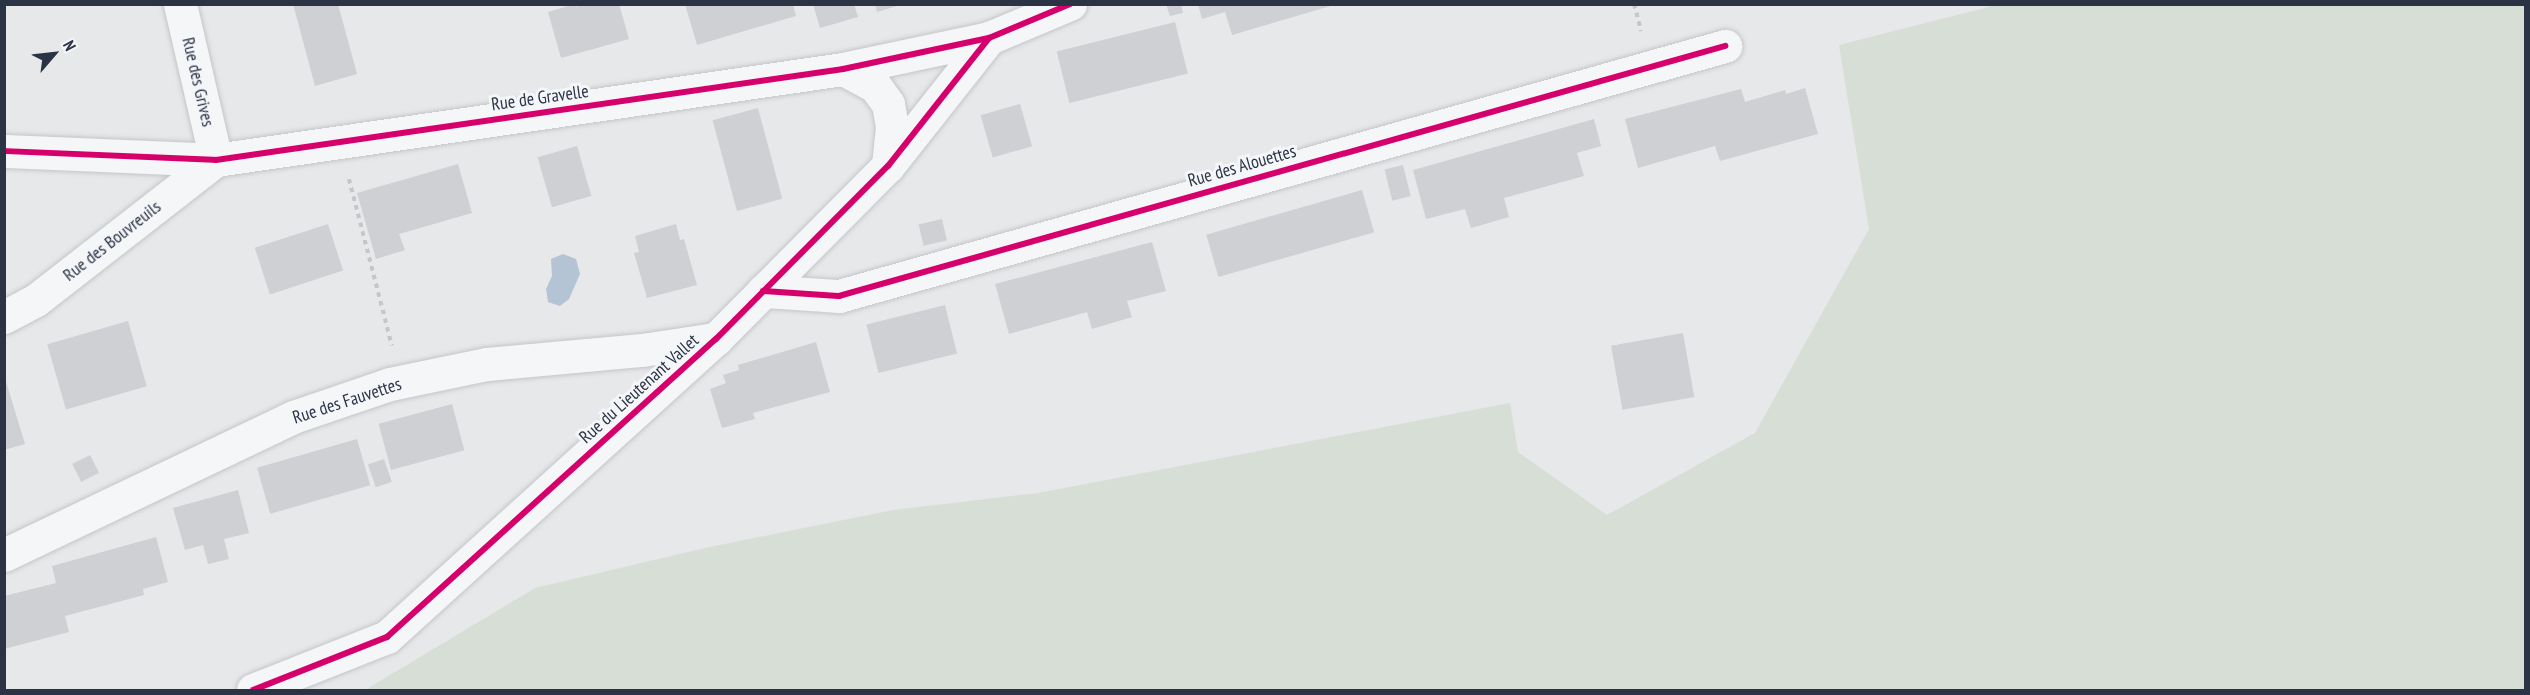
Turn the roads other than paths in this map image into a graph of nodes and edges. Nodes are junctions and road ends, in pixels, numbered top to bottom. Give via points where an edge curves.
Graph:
1 (180, 4) edge
2 (1070, 4) edge
3 (989, 38) junction
4 (1725, 46) dead end
5 (843, 69) junction
6 (4, 151) edge
7 (216, 160) junction
8 (888, 166) junction
9 (763, 291) junction
10 (4, 317) edge
11 (716, 339) junction
12 (4, 555) edge
13 (253, 690) edge

1 - 7 street, Rue des Grives
2 - 3 street, Rue de Gravelle
3 - 5 street, Rue de Gravelle
3 - 8 street, Rue du Lieutenant Vallet
4 - 9 street, Rue des Alouettes via 839,296
5 - 7 street, Rue de Gravelle
5 - 8 street via 875,86 888,104 892,128
6 - 7 street, Rue de Gravelle
7 - 10 street, Rue des Bouvreuils via 36,300
8 - 9 street, Rue du Lieutenant Vallet
9 - 11 street, Rue du Lieutenant Vallet
11 - 12 street, Rue des Fauvettes via 642,350 487,363 401,382 293,417
11 - 13 street, Rue du Lieutenant Vallet via 387,637

